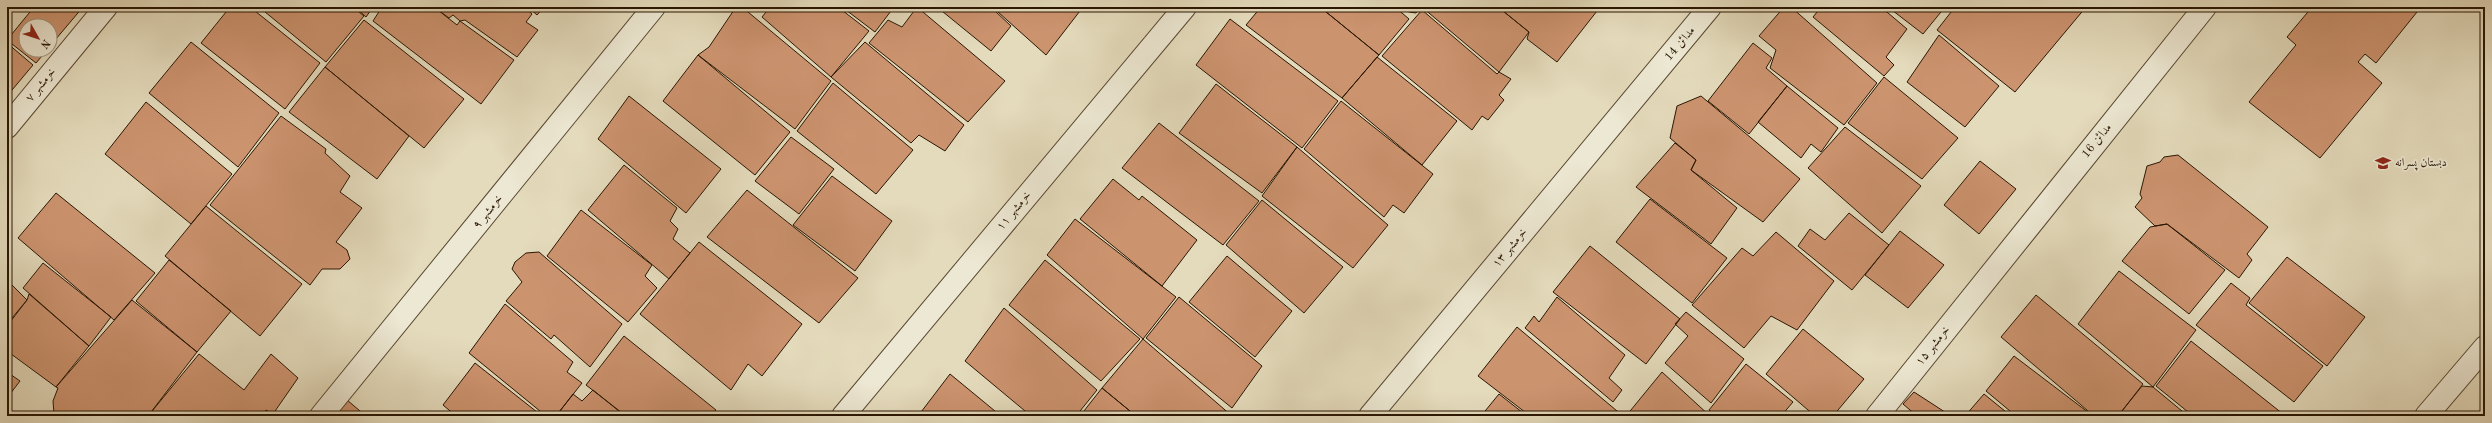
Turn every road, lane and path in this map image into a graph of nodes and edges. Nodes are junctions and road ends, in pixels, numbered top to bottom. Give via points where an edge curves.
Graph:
1 (106, 7) edge
2 (654, 7) edge
3 (1185, 7) edge
4 (1710, 7) edge
5 (2205, 7) edge
6 (1650, 80) joint
7 (7, 126) edge
8 (1989, 276) joint
9 (2485, 347) edge
10 (321, 416) edge
11 (843, 416) edge
12 (1370, 416) edge
13 (1877, 416) edge
14 (2426, 416) edge

1 - 7 street, خرمشهر ۷
2 - 10 street, خرمشهر ۹
3 - 11 street, خرمشهر ۱۱
4 - 6 street, مدائن 14
5 - 8 street, مدائن 16
6 - 12 street, خرمشهر ۱۳
8 - 13 street, خرمشهر ۱۵
9 - 14 street

